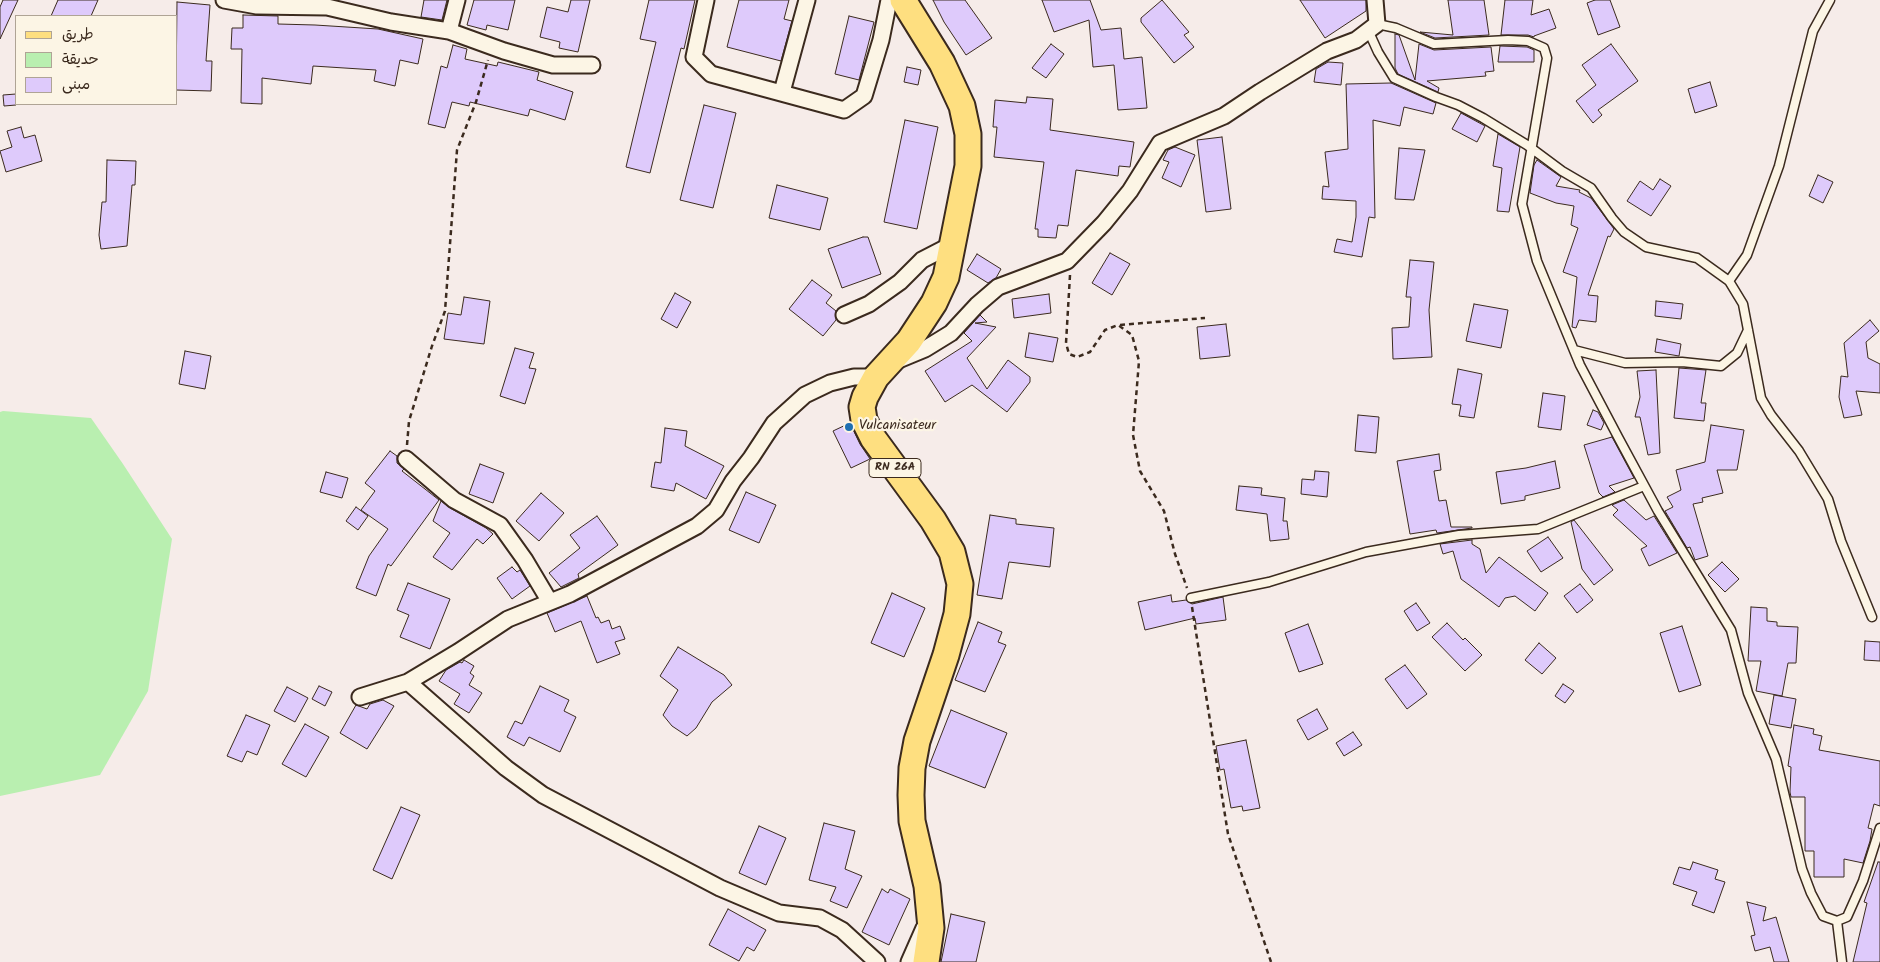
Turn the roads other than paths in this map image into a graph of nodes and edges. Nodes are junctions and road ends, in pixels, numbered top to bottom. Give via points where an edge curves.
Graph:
1 (224, 0) edge
2 (457, 0) edge
3 (706, 0) edge
4 (806, 0) edge
5 (889, 0) edge
6 (903, 0) edge
7 (1375, 0) edge
8 (1830, 0) edge
9 (1372, 27) junction
10 (449, 32) junction
11 (592, 65) dead end
12 (782, 92) junction
13 (1532, 148) junction
14 (953, 244) junction
15 (1729, 281) junction
16 (844, 315) dead end
17 (1748, 330) junction
18 (1574, 350) junction
19 (883, 370) junction
20 (406, 459) road end
21 (1644, 486) junction
22 (1191, 598) road end
23 (550, 602) junction
24 (1872, 617) dead end
25 (408, 682) junction
26 (360, 697) dead end
27 (1880, 828) edge
28 (930, 913) junction
29 (1837, 920) junction
30 (876, 962) edge
31 (909, 962) edge
32 (926, 962) edge
33 (1842, 962) edge

1 - 10 street via 257,6 327,7
2 - 10 street
3 - 12 street via 694,57 711,74
4 - 12 street
5 - 12 street via 882,40 864,96 844,110
6 - 14 main road, RN 26A via 942,63 962,106 968,134 968,166
7 - 9 street
8 - 15 lane via 1813,30 1779,166 1747,255
9 - 13 lane via 1378,52 1394,78 1458,104
9 - 13 lane via 1396,28 1434,44 1508,40 1528,41 1544,48 1548,58
9 - 19 street via 1356,40 1327,52 1224,116 1160,143 1104,223 1067,261 998,287 976,305 951,333
10 - 11 street via 553,65
13 - 15 lane via 1591,188 1624,232 1646,247 1697,258
13 - 18 lane via 1522,204 1536,261
14 - 16 street via 922,260 900,282 870,304
14 - 19 main road, RN 26A via 946,277 934,304 909,341
15 - 17 lane via 1743,304
17 - 18 lane via 1737,353 1722,366 1682,362 1624,363
17 - 24 lane via 1761,398 1828,499 1840,541
18 - 21 lane
19 - 23 street via 854,376 805,395 774,423 716,510 698,526
19 - 28 main road, RN 26A via 865,397 862,407 864,420 952,552 960,584 957,614 917,741 912,768 912,821
20 - 23 street via 454,500 500,525
21 - 22 lane via 1538,529 1459,535 1366,552 1269,582
21 - 29 lane via 1731,630 1748,693 1776,759 1802,869 1823,916
23 - 25 street via 508,619
25 - 26 street
25 - 30 street via 506,768 543,795 720,888 779,913 820,918 842,930
27 - 29 lane via 1863,882 1847,917
28 - 31 street
28 - 32 main road, RN 26A
29 - 33 lane

